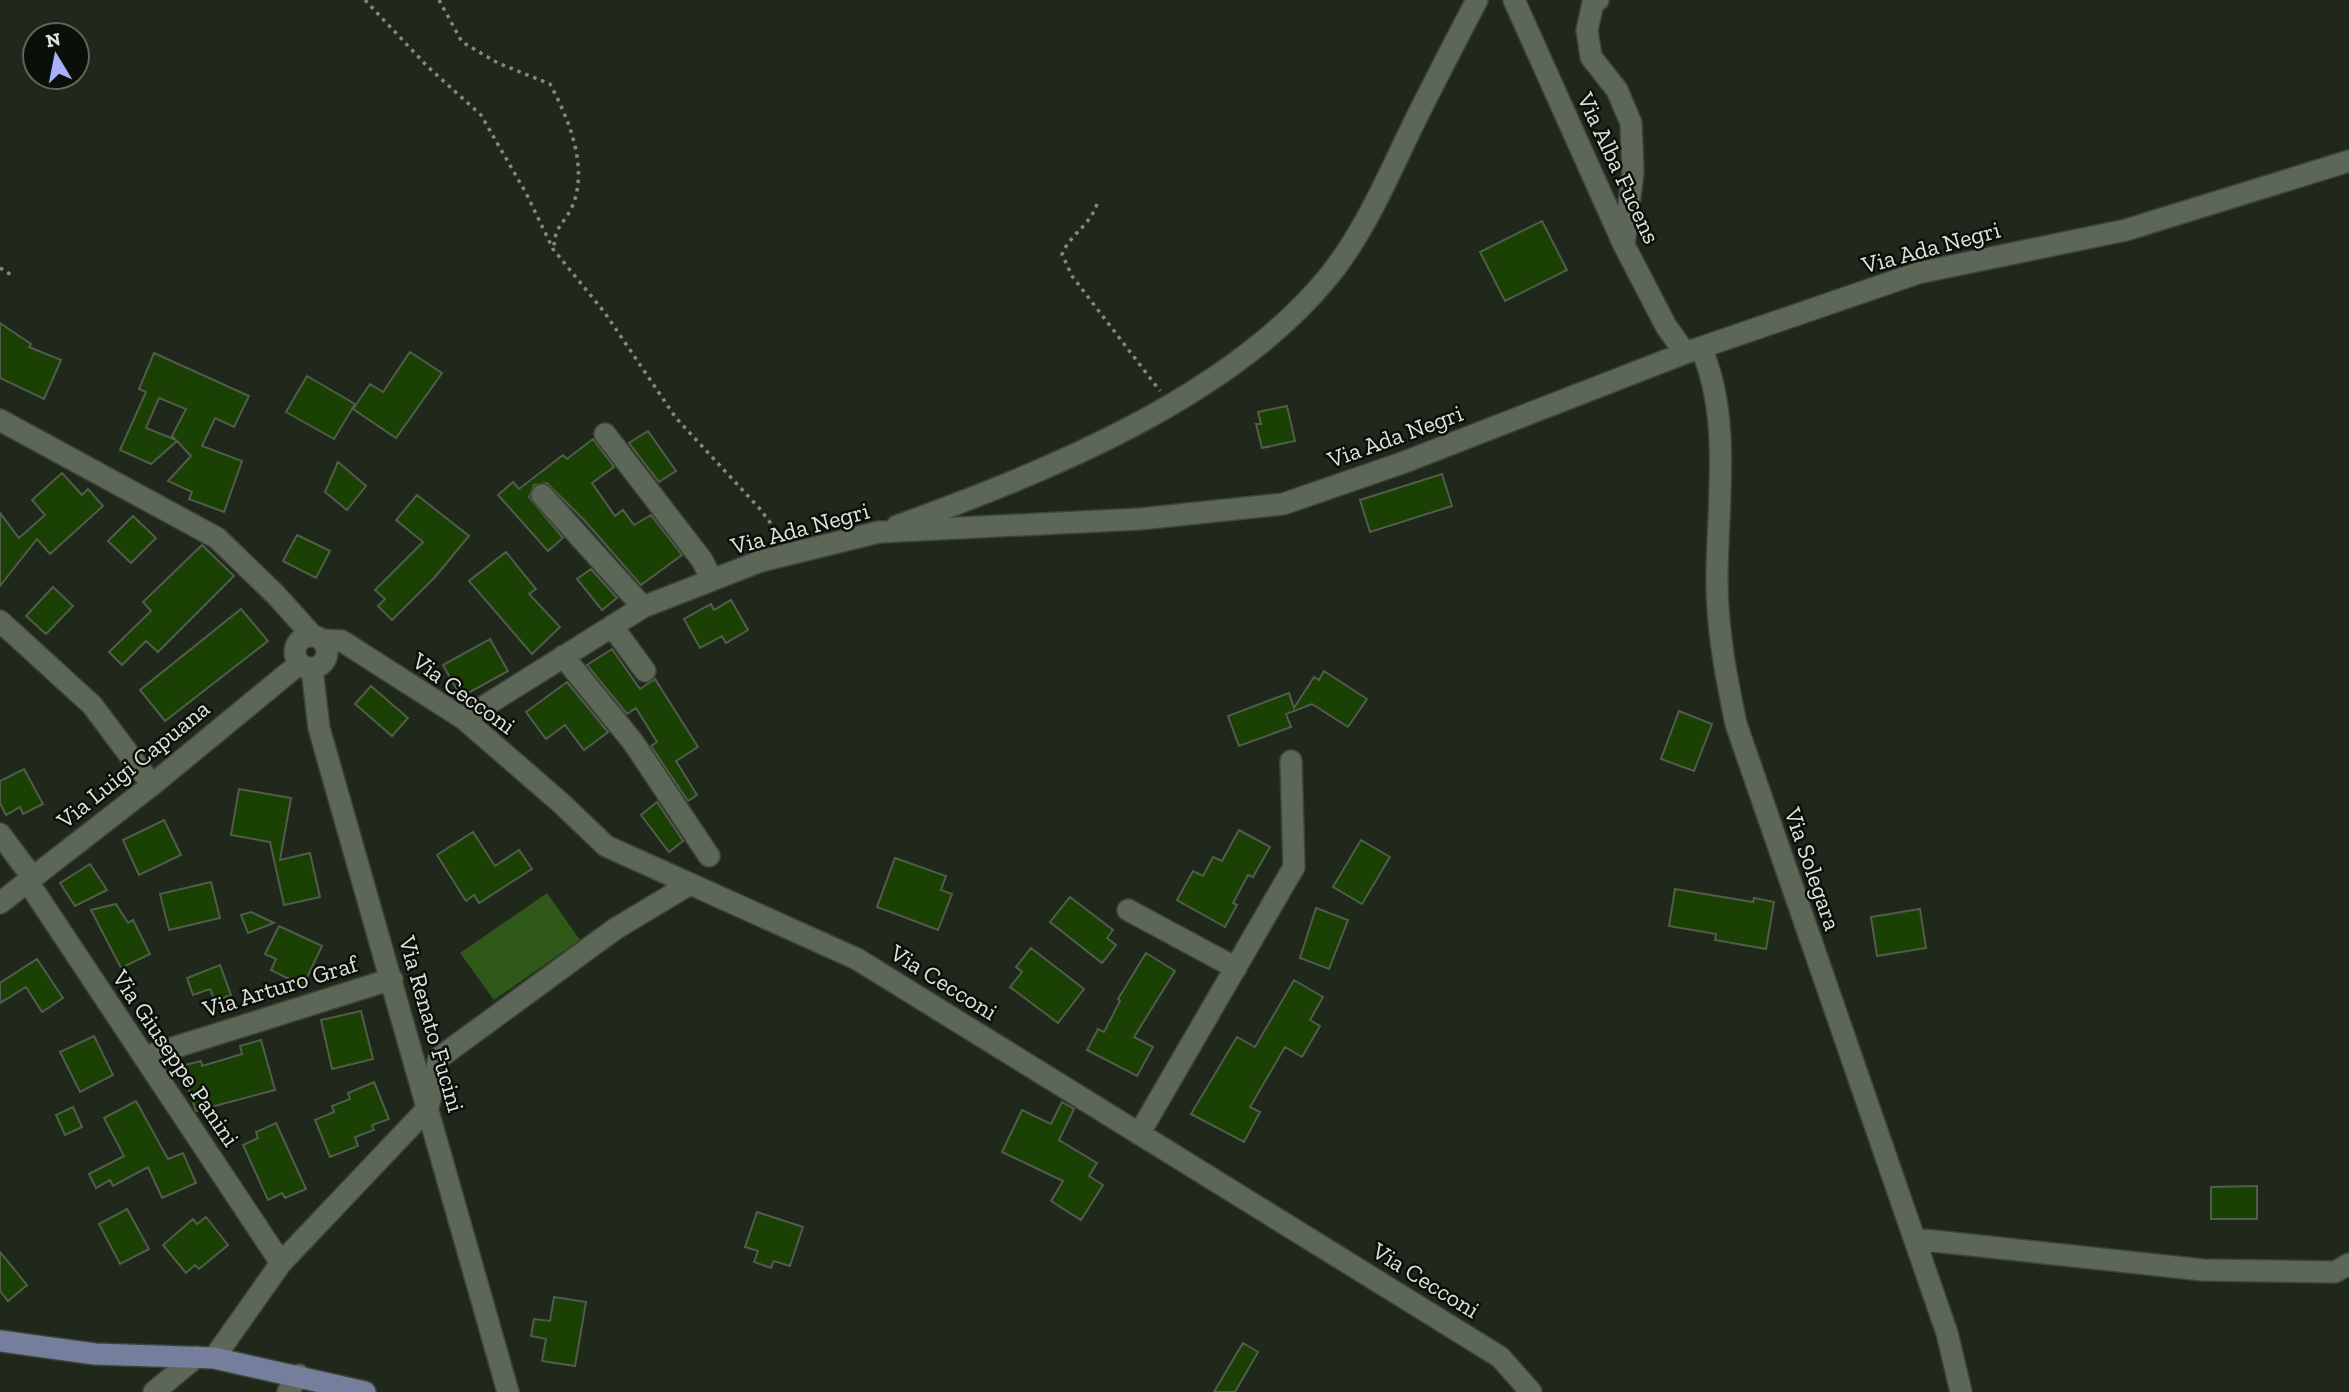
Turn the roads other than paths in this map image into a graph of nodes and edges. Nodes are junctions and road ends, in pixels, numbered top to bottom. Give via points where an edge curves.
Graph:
1 (1477, 0) edge
2 (1514, 0) edge
3 (1598, 0) edge
4 (2349, 161) edge
5 (1624, 246) junction
6 (1693, 350) junction
7 (0, 420) edge
8 (606, 434) dead end
9 (542, 495) dead end
10 (879, 532) junction
11 (712, 580) junction
12 (643, 607) junction
13 (0, 621) edge
14 (612, 626) junction
15 (318, 638) junction
16 (563, 656) junction
17 (305, 666) junction
18 (645, 671) dead end
19 (464, 719) junction
20 (1290, 761) dead end
21 (152, 785) junction
22 (0, 834) edge
23 (709, 856) dead end
24 (30, 880) junction
25 (690, 884) junction
26 (0, 903) edge
27 (1128, 910) dead end
28 (1236, 968) junction
29 (392, 979) junction
30 (144, 1057) junction
31 (428, 1108) junction
32 (1139, 1134) junction
33 (1915, 1239) junction
34 (281, 1263) junction
35 (2349, 1264) edge
36 (0, 1341) edge
37 (205, 1357) junction
38 (293, 1383) edge
39 (154, 1392) edge
40 (365, 1392) edge
41 (508, 1392) edge
42 (1531, 1392) edge
43 (1961, 1392) edge

1 - 10 street via 1376,201 1331,274 1295,315 1232,364 1125,432 973,498
2 - 5 street, Via Alba Fucens
3 - 5 street via 1593,3 1587,30 1591,57 1617,90 1631,123 1633,172
4 - 6 street, Via Ada Negri via 2126,230 1918,273
5 - 6 street, Via Alba Fucens via 1666,327
6 - 10 street, Via Ada Negri via 1283,504 1140,519
6 - 33 street, Via Solegara via 1713,376 1721,462 1718,595 1722,654 1736,724
7 - 15 street via 217,538
8 - 11 street via 702,560
9 - 12 street
10 - 11 street, Via Ada Negri via 761,561
11 - 12 street, Via Ada Negri
12 - 14 street, Via Ada Negri
13 - 21 street via 92,705
14 - 16 street, Via Ada Negri
14 - 18 street
15 - 17 street via 327,655 322,664
15 - 19 street, Via Cecconi via 342,641
16 - 19 street, Via Ada Negri
16 - 23 street via 633,742
17 - 21 street, Via Luigi Capuana
17 - 29 street, Via Renato Fucini
19 - 25 street, Via Cecconi via 606,846
20 - 28 street via 1294,867
21 - 24 street, Via Luigi Capuana
22 - 24 street, Via Giuseppe Panini
24 - 26 street, Via Luigi Capuana
24 - 30 street, Via Giuseppe Panini
25 - 31 street via 615,929 439,1058
25 - 32 street, Via Cecconi via 857,959
27 - 28 street
28 - 32 street
29 - 30 street, Via Arturo Graf
29 - 31 street, Via Renato Fucini
30 - 34 street, Via Giuseppe Panini
31 - 34 street
31 - 41 street, Via Renato Fucini
32 - 42 street, Via Cecconi via 1500,1357
33 - 35 street via 2203,1270 2335,1272
33 - 43 street, Via Solegara via 1947,1333
34 - 37 street
36 - 37 main road via 95,1353
37 - 38 main road
37 - 39 street
38 - 40 main road

